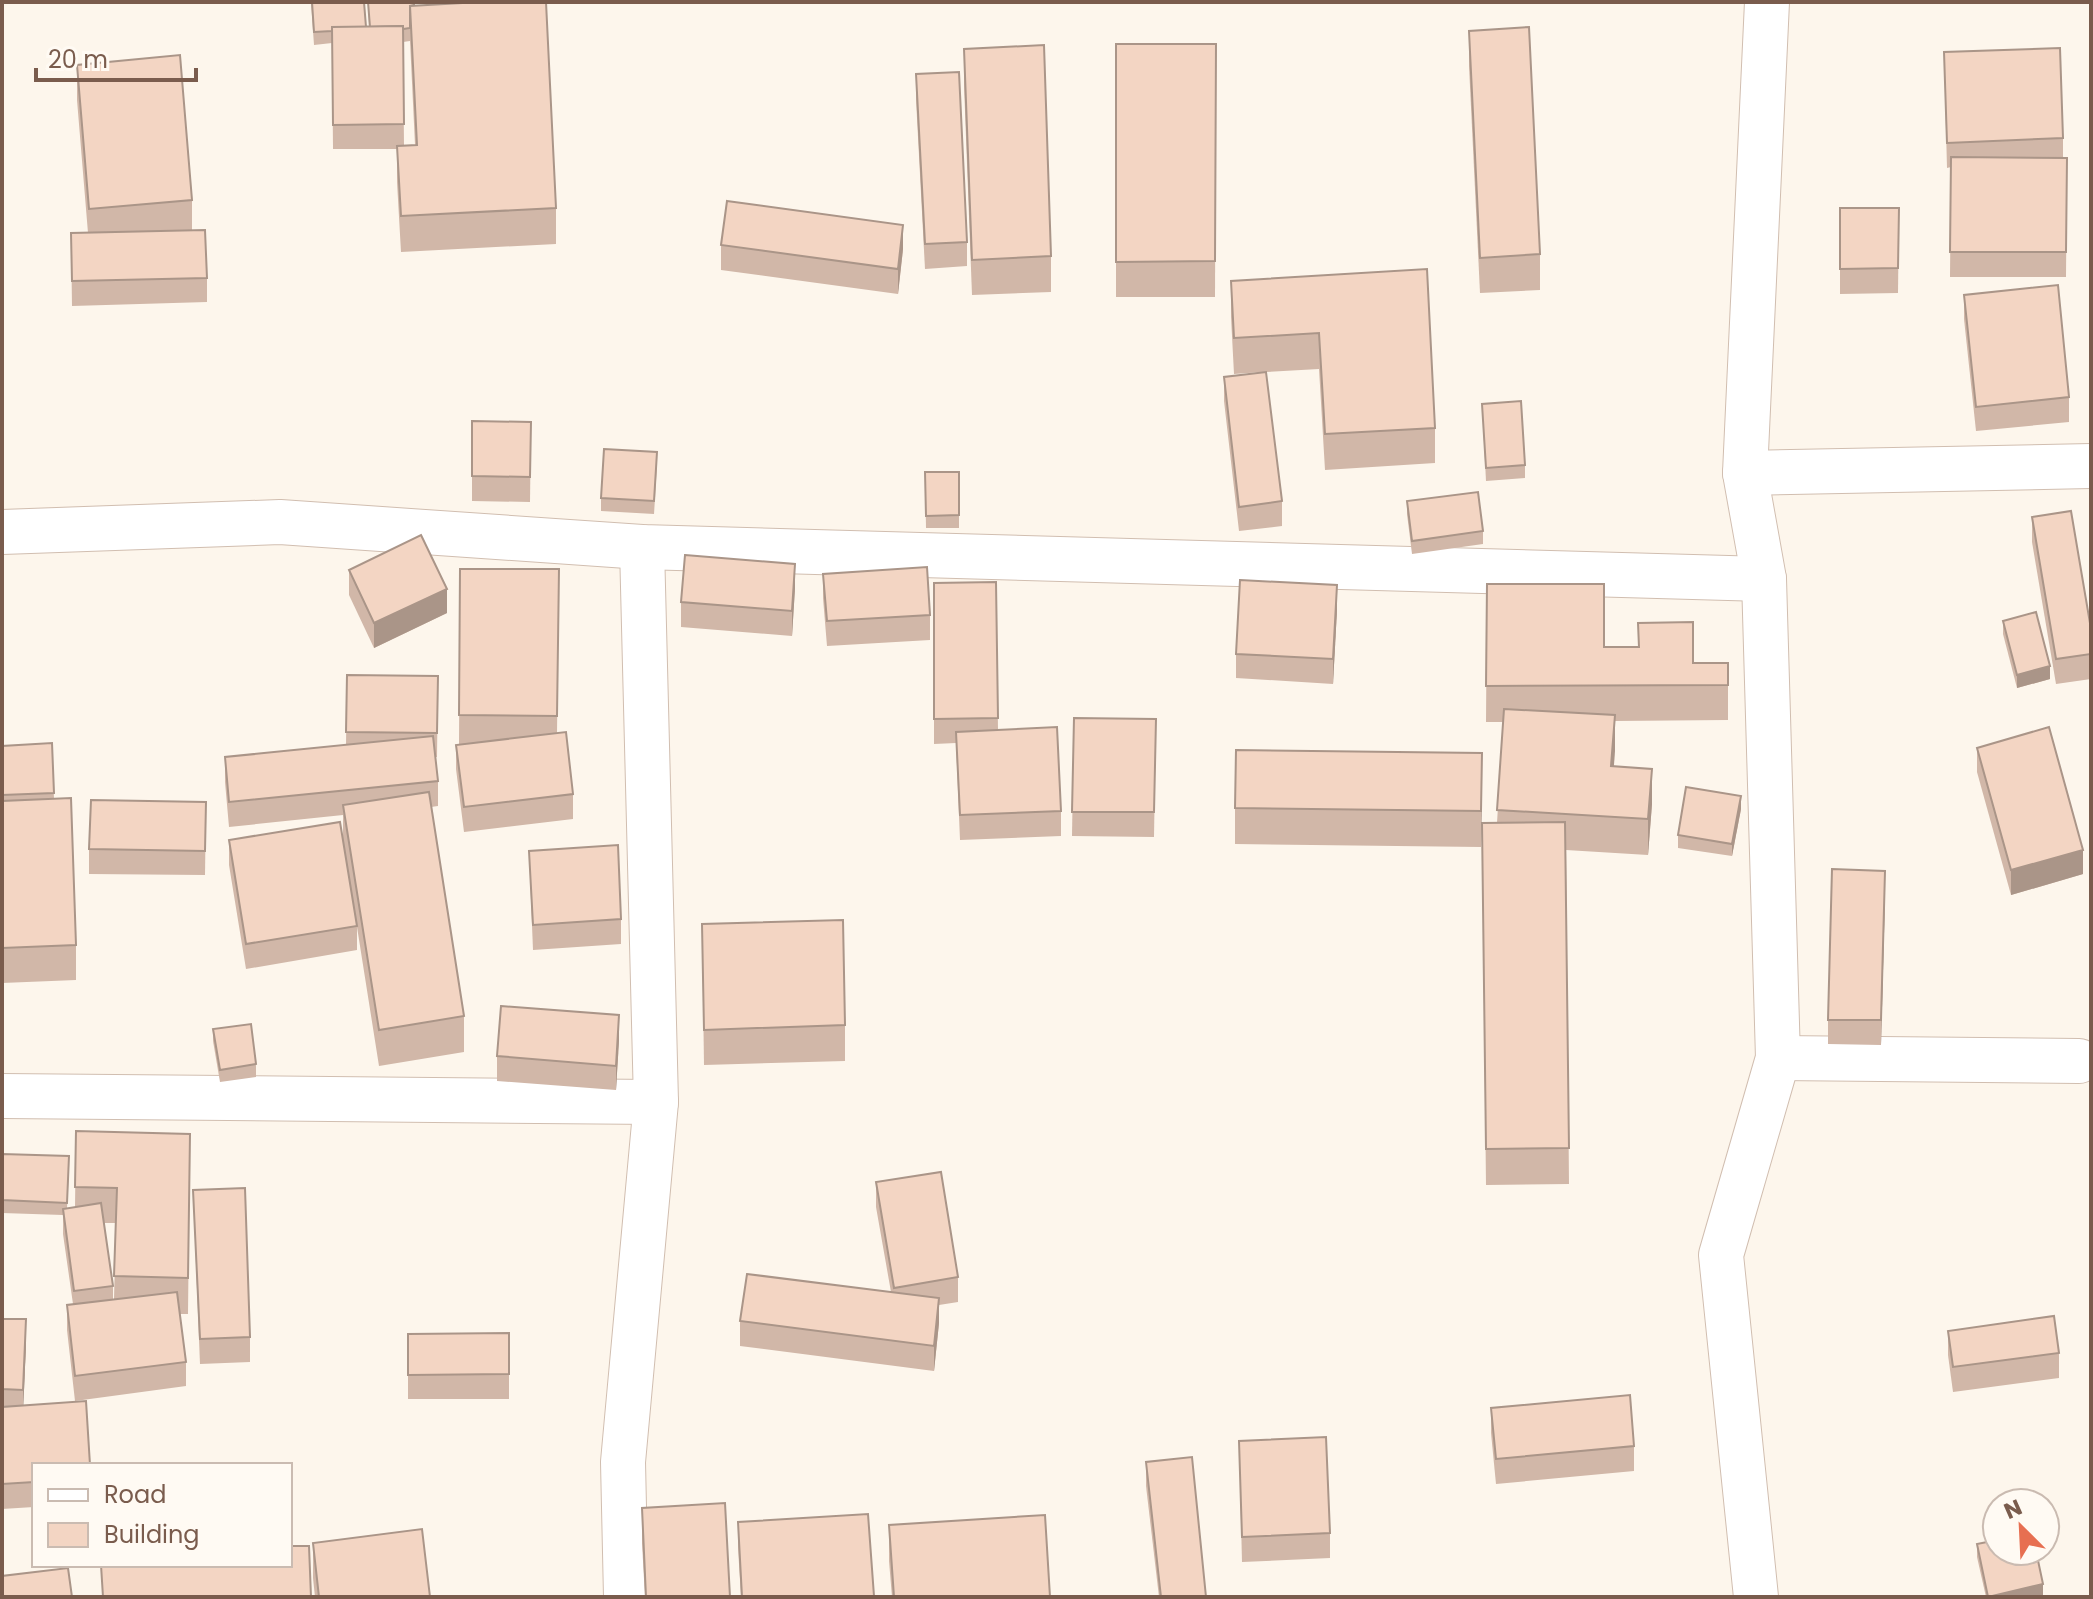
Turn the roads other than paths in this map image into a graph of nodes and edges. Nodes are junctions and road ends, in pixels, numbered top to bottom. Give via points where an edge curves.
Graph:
1 (1767, 2) edge
2 (2091, 466) edge
3 (1745, 473) junction
4 (2, 532) edge
5 (642, 547) junction
6 (1764, 579) junction
7 (1778, 1058) junction
8 (2079, 1061) dead end
9 (2, 1096) edge
10 (656, 1102) junction
11 (626, 1597) edge
12 (1756, 1597) edge

1 - 3 street
2 - 3 street
3 - 6 street
4 - 5 street via 280,522
5 - 6 street
5 - 10 street
6 - 7 street
7 - 8 street
7 - 12 street via 1721,1255
9 - 10 street
10 - 11 street via 623,1462

